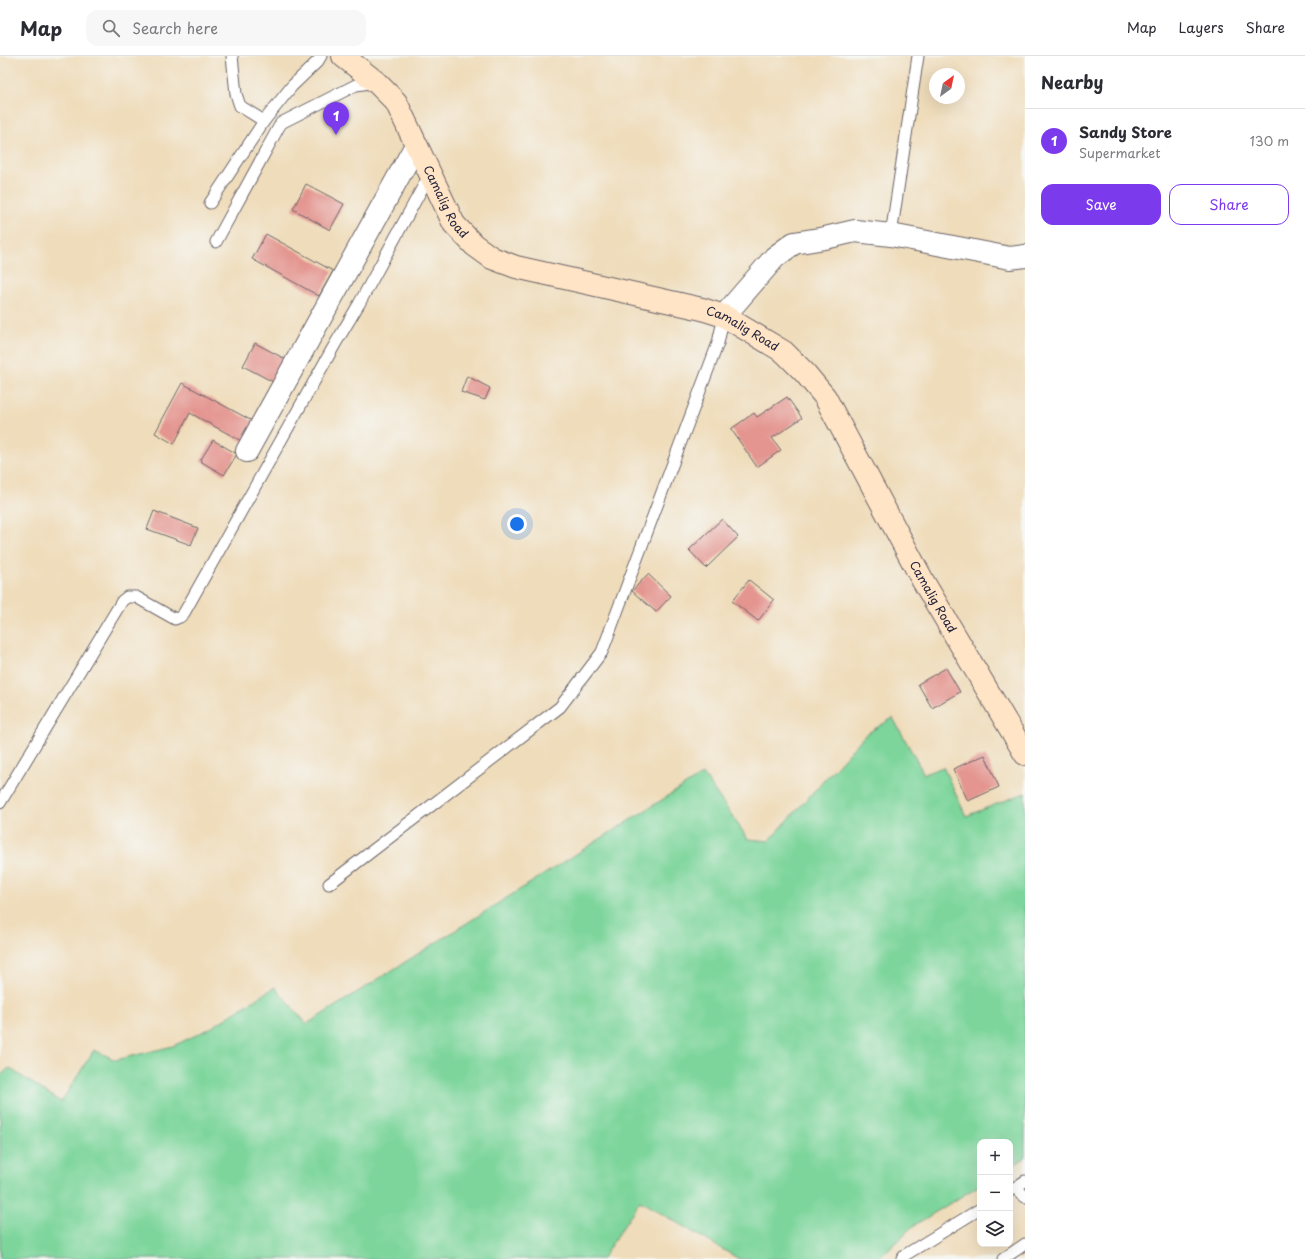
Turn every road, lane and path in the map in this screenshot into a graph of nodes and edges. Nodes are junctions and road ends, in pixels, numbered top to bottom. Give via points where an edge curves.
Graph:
1 (232, 56) edge
2 (321, 56) edge
3 (343, 56) edge
4 (918, 56) edge
5 (376, 82) junction
6 (264, 121) junction
7 (416, 145) junction
8 (430, 174) junction
9 (210, 204) dead end
10 (891, 235) junction
11 (216, 242) dead end
12 (1025, 256) edge
13 (724, 316) junction
14 (247, 451) dead end
15 (1025, 754) edge
16 (0, 803) edge
17 (329, 884) dead end
18 (1017, 1186) edge
19 (1025, 1197) edge
20 (977, 1211) edge
21 (1025, 1244) edge
22 (902, 1259) edge
23 (1003, 1259) edge

1 - 6 lane via 236,94 240,106
2 - 6 lane via 292,86
3 - 5 main road, Camalig Road
4 - 10 lane
5 - 7 main road, Camalig Road via 396,102
5 - 11 lane via 356,85 281,123
6 - 9 lane
7 - 8 main road, Camalig Road
7 - 14 street
8 - 13 main road, Camalig Road via 454,224 474,245 492,258 516,267
8 - 16 lane via 184,613 175,619 136,598 127,597 122,601
10 - 12 street via 1010,258
10 - 13 street via 855,231 794,243 775,257
13 - 15 main road, Camalig Road via 784,352 825,397 923,581
13 - 17 lane via 718,343 602,652 560,707
18 - 19 lane
20 - 22 lane
21 - 23 lane

